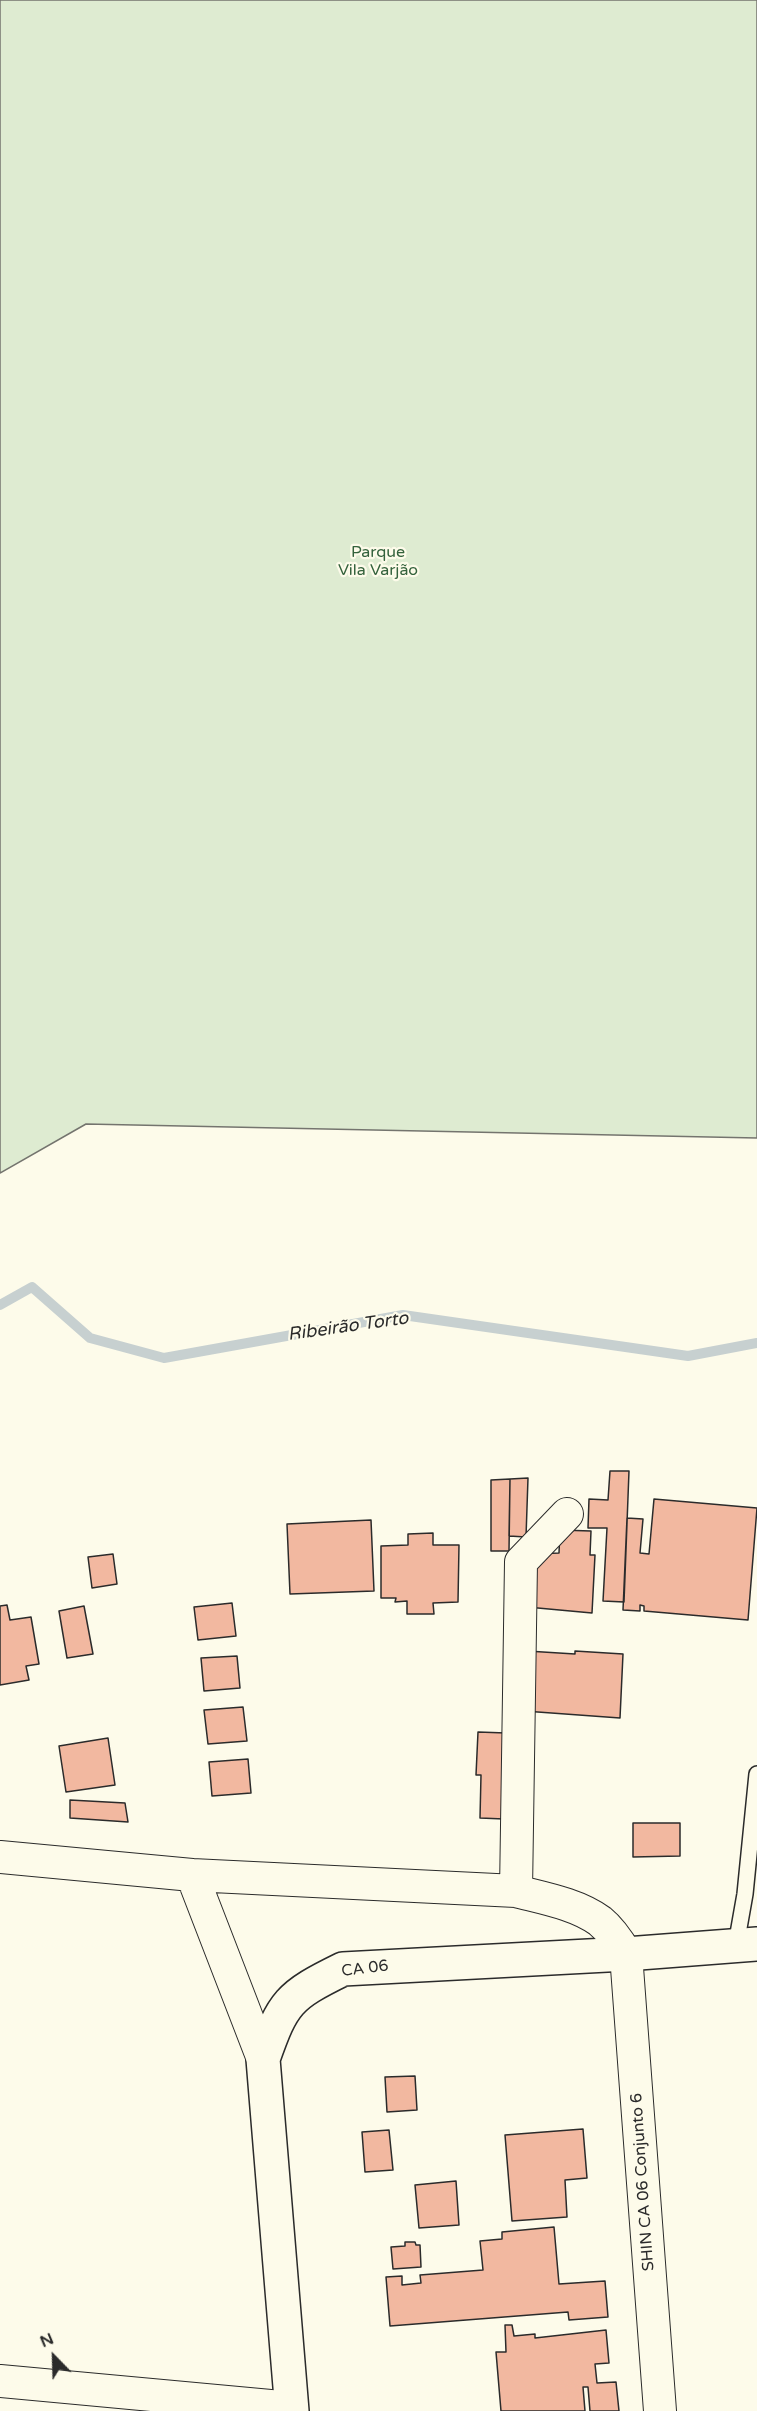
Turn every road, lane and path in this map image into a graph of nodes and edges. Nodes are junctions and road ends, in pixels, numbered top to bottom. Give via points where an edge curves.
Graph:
1 (567, 1514) dead end
2 (757, 1774) edge
3 (0, 1857) edge
4 (192, 1875) junction
5 (516, 1891) junction
6 (747, 1945) edge
7 (626, 1954) junction
8 (263, 2059) junction
9 (0, 2381) edge
10 (292, 2409) edge
11 (660, 2411) edge

1 - 5 street via 521,1562
2 - 6 lane via 745,1894
3 - 4 street
4 - 5 street
4 - 8 street
5 - 7 street via 551,1900 599,1921
6 - 7 street, CA 06
7 - 8 street, CA 06 via 343,1969 306,1986 288,2002
7 - 11 street, SHIN CA 06 Conjunto 6
8 - 10 street, CA 06
9 - 10 street

